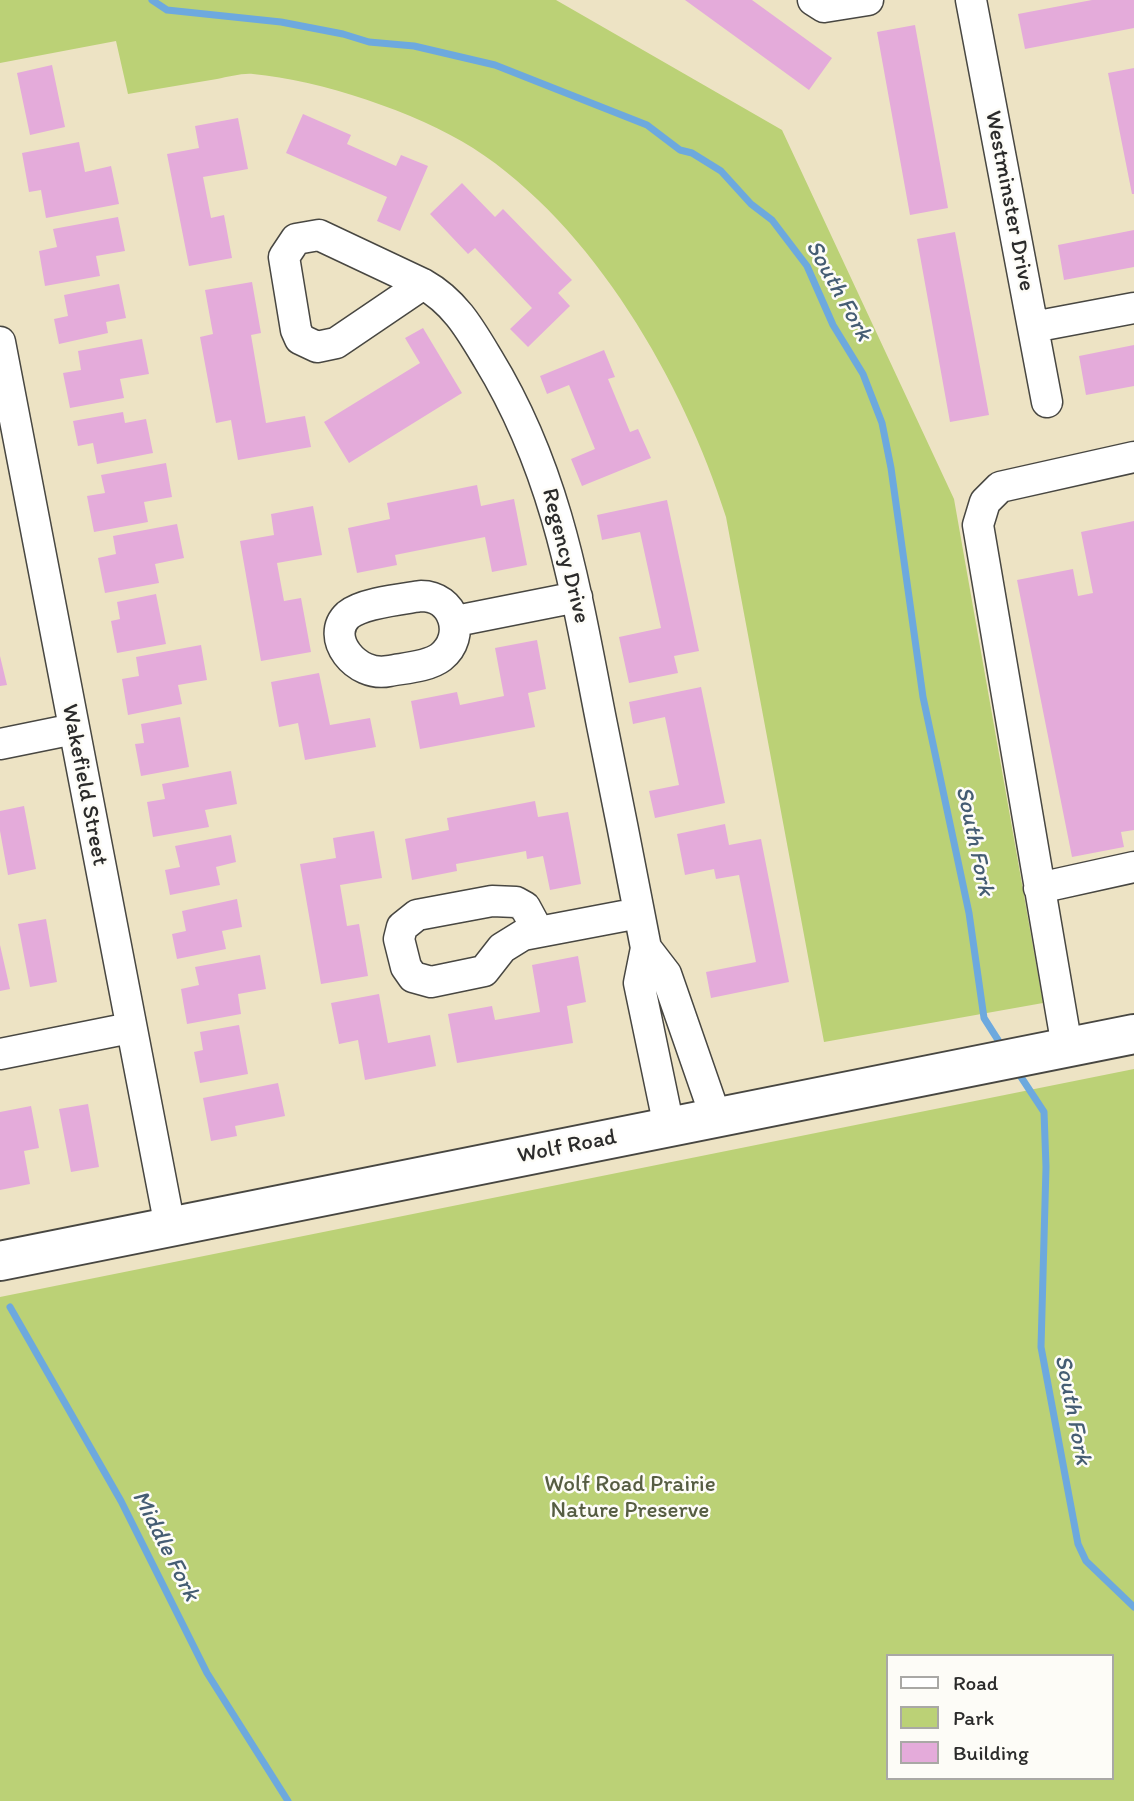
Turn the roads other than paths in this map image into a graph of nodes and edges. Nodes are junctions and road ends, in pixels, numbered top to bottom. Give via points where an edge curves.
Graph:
1 (813, 0) edge
2 (868, 0) edge
3 (971, 0) edge
4 (423, 285) junction
5 (1134, 308) edge
6 (1033, 327) junction
7 (0, 342) edge
8 (1047, 401) dead end
9 (1134, 457) edge
10 (577, 597) junction
11 (456, 621) dead end
12 (74, 729) junction
13 (0, 744) edge
14 (1134, 867) edge
15 (1039, 888) junction
16 (639, 913) junction
17 (538, 931) dead end
18 (646, 948) junction
19 (131, 1028) junction
20 (1134, 1034) edge
21 (1067, 1047) junction
22 (0, 1054) edge
23 (716, 1118) junction
24 (669, 1127) junction
25 (170, 1227) junction
26 (0, 1261) edge

1 - 2 street via 824,7
3 - 6 street, Westminster Drive
4 - 4 street, Regency Drive via 336,343 317,347 300,339 296,330 284,270 288,248 296,239 319,235
4 - 10 street, Regency Drive via 453,305 522,422 564,534
5 - 6 street
6 - 8 street, Westminster Drive
7 - 12 street, Wakefield Street
9 - 15 street via 1000,487 985,502 978,524
10 - 11 street
10 - 16 street, Regency Drive
12 - 13 street
12 - 19 street, Wakefield Street
14 - 15 street
15 - 21 street
16 - 17 street
16 - 18 street, Regency Drive
18 - 23 street, Regency Drive via 666,974
18 - 24 street, Regency Drive via 639,983
19 - 22 street
19 - 25 street, Wakefield Street
20 - 21 main road, Wolf Road
21 - 23 main road, Wolf Road
23 - 24 main road, Wolf Road
24 - 25 main road, Wolf Road
25 - 26 main road, Wolf Road

